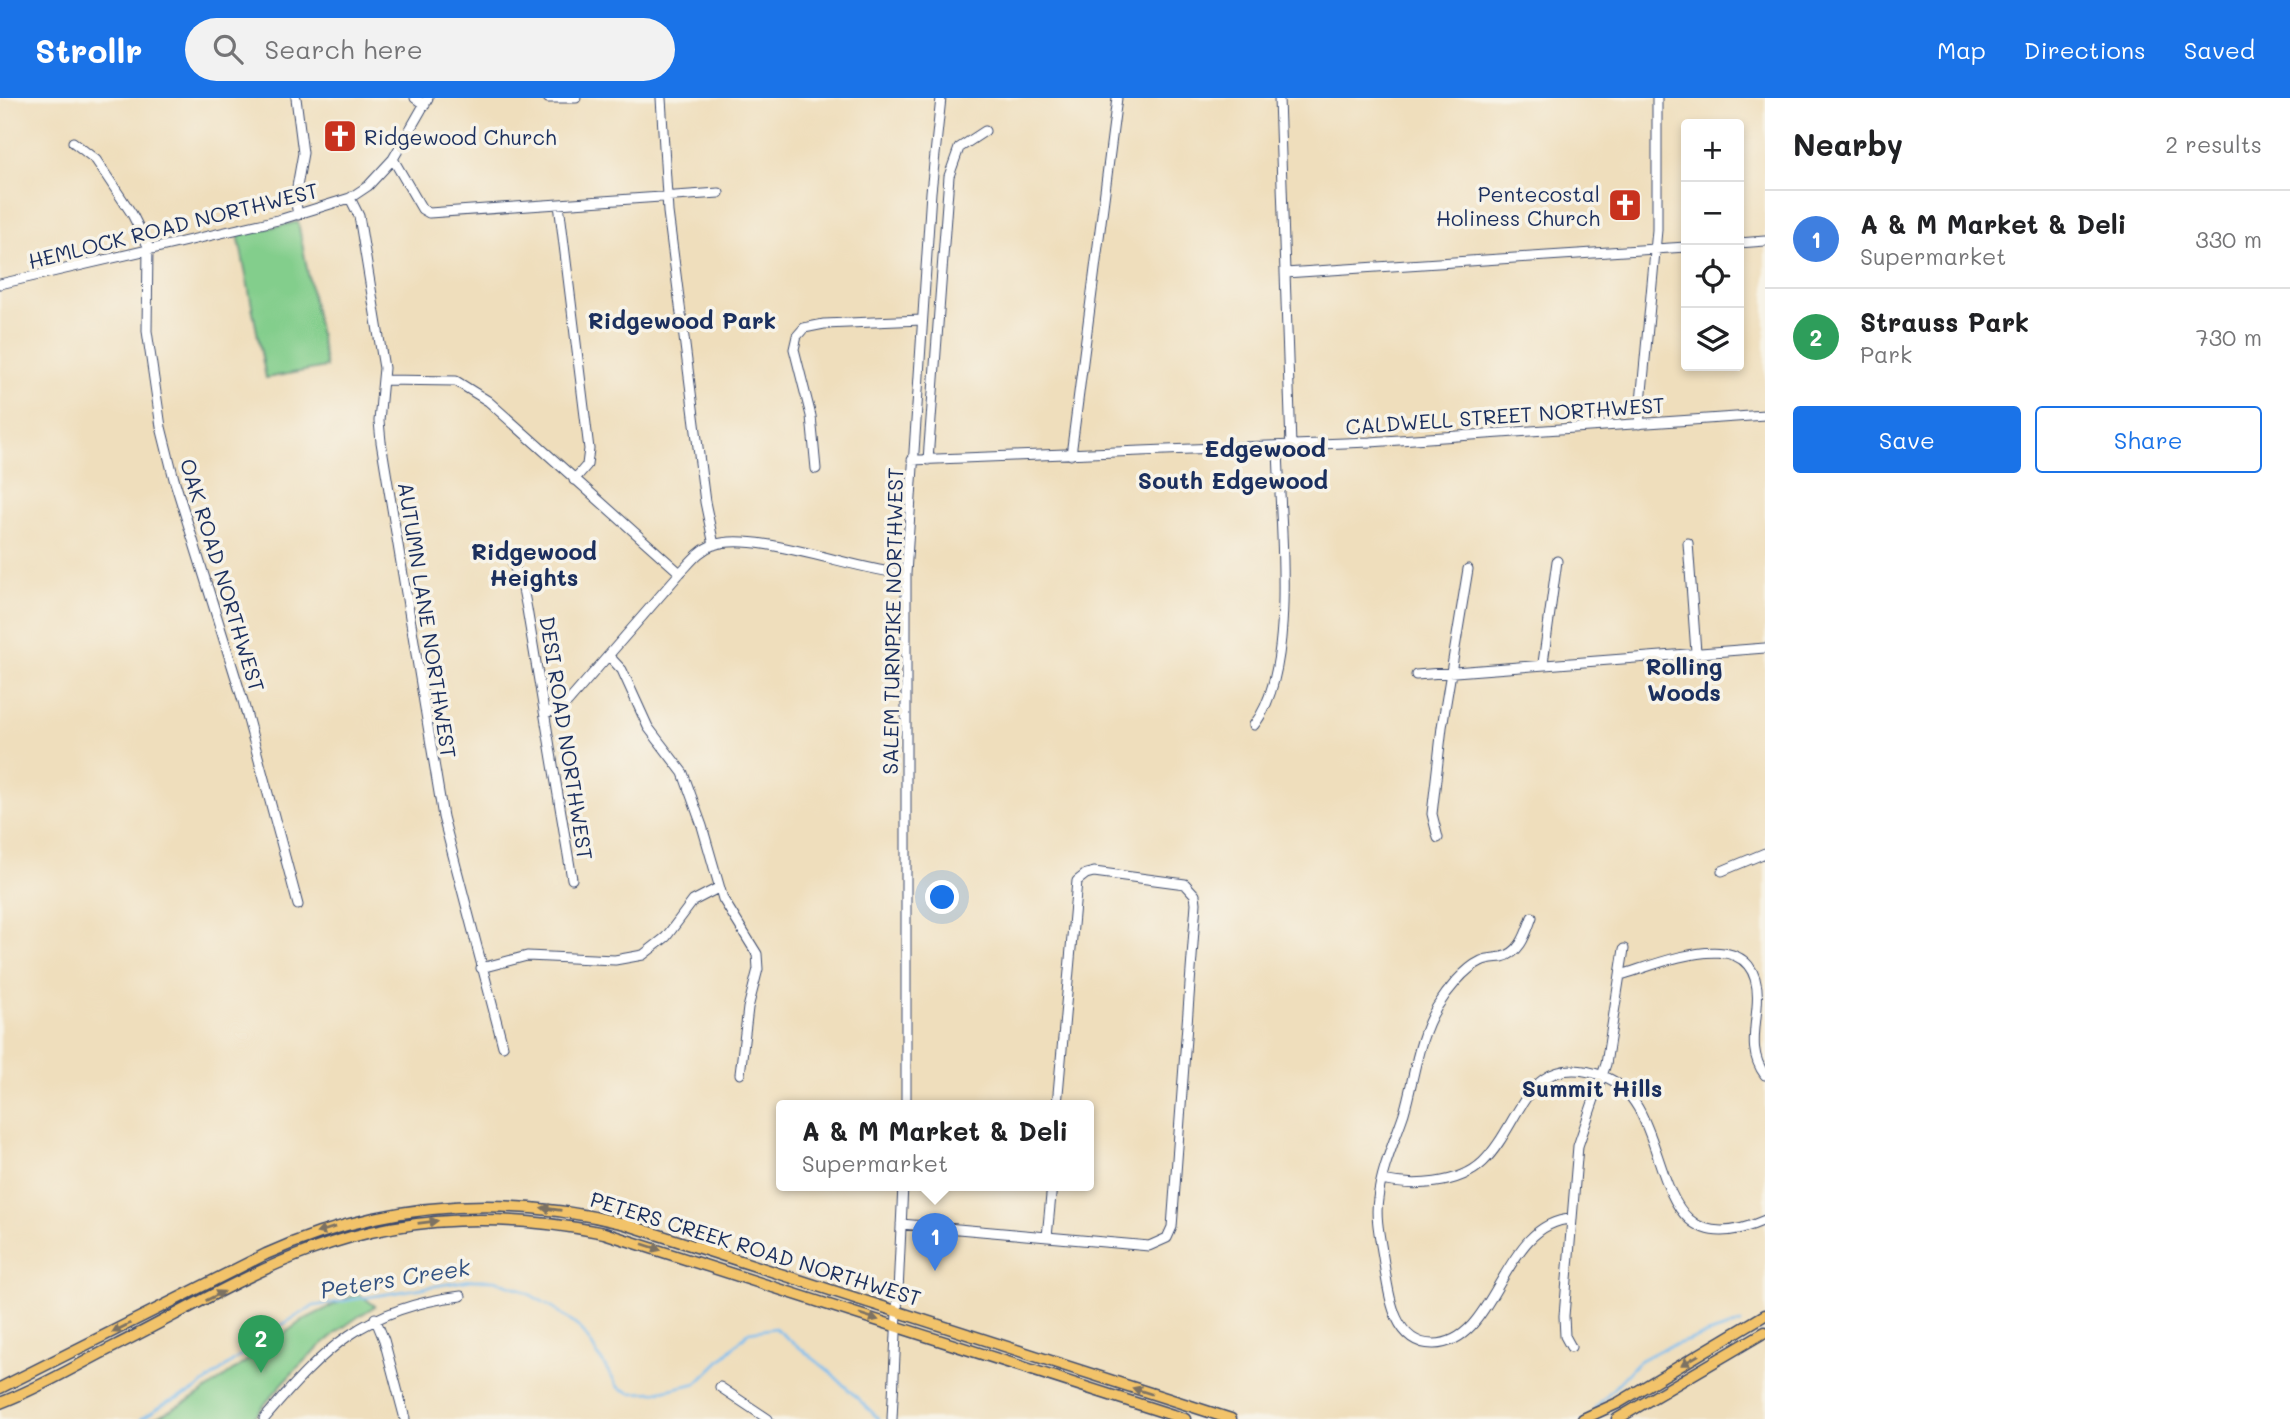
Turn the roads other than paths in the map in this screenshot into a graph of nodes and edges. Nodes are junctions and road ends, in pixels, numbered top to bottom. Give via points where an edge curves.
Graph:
1 (296, 98) edge
2 (415, 98) edge
3 (548, 98) edge
4 (576, 98) edge
5 (661, 98) edge
6 (941, 98) edge
7 (1117, 98) edge
8 (1279, 98) edge
9 (1657, 98) edge
10 (425, 100) edge
11 (985, 131) dead end
12 (73, 142) dead end
13 (393, 159) junction
14 (719, 193) dead end
15 (668, 197) junction
16 (350, 198) junction
17 (559, 204) junction
18 (298, 215) junction
19 (1765, 241) edge
20 (1744, 243) edge
21 (1681, 247) edge
22 (148, 249) junction
23 (1655, 250) junction
24 (1285, 273) junction
25 (0, 285) edge
26 (922, 320) junction
27 (384, 380) junction
28 (1765, 415) edge
29 (1639, 424) junction
30 (1278, 446) junction
31 (1291, 446) junction
32 (1071, 455) junction
33 (912, 460) junction
34 (928, 460) junction
35 (816, 469) dead end
36 (574, 480) junction
37 (1688, 543) dead end
38 (714, 545) junction
39 (1557, 561) dead end
40 (513, 564) dead end
41 (1468, 569) dead end
42 (680, 573) junction
43 (905, 574) junction
44 (1765, 648) edge
45 (1696, 652) junction
46 (609, 656) junction
47 (1543, 663) junction
48 (1451, 671) junction
49 (1416, 675) dead end
50 (544, 712) junction
51 (1254, 725) dead end
52 (1438, 838) dead end
53 (1765, 853) edge
54 (1722, 871) dead end
55 (572, 879) dead end
56 (718, 888) junction
57 (298, 905) dead end
58 (1532, 917) dead end
59 (1625, 949) dead end
60 (481, 968) junction
61 (1620, 975) junction
62 (503, 1046) dead end
63 (740, 1074) dead end
64 (1765, 1075) edge
65 (1602, 1076) junction
66 (906, 1100) edge
67 (1057, 1100) edge
68 (1382, 1180) junction
69 (903, 1191) edge
70 (1052, 1191) edge
71 (1572, 1219) junction
72 (1765, 1220) edge
73 (901, 1224) junction
74 (1048, 1237) junction
75 (461, 1296) dead end
76 (896, 1311) junction
77 (1765, 1315) edge
78 (374, 1318) junction
79 (896, 1326) junction
80 (1765, 1332) edge
81 (1571, 1347) dead end
82 (720, 1387) dead end
83 (0, 1388) edge
84 (0, 1403) edge
85 (264, 1419) edge
86 (405, 1419) edge
87 (768, 1419) edge
88 (892, 1419) edge
89 (1185, 1419) edge
90 (1231, 1419) edge
91 (1583, 1419) edge
92 (1617, 1419) edge

1 - 18 street via 303,153 295,198
2 - 10 street
3 - 4 street
5 - 15 street
6 - 26 street, SALEM TURNPIKE NORTHWEST
7 - 32 street
8 - 24 street
9 - 23 street
10 - 13 street, HEMLOCK ROAD NORTHWEST
11 - 34 street via 959,148 949,176
12 - 22 street via 96,160 144,235
13 - 16 street, HEMLOCK ROAD NORTHWEST
13 - 17 street via 422,209 429,213
14 - 15 street
15 - 17 street
15 - 38 street
16 - 18 street, HEMLOCK ROAD NORTHWEST
16 - 27 street, AUTUMN LANE NORTHWEST via 361,227
17 - 36 street via 589,449 587,464
18 - 22 street, HEMLOCK ROAD NORTHWEST
19 - 20 street
21 - 23 street
22 - 25 street, HEMLOCK ROAD NORTHWEST
22 - 57 street, OAK ROAD NORTHWEST via 147,331 161,427 277,818
23 - 24 street
23 - 29 street
24 - 31 street
26 - 33 street, SALEM TURNPIKE NORTHWEST
26 - 35 street via 824,324 804,328 797,336 794,349 811,416
27 - 36 street via 463,384
27 - 60 street, AUTUMN LANE NORTHWEST via 381,442 438,790
28 - 29 street, CALDWELL STREET NORTHWEST
29 - 31 street, CALDWELL STREET NORTHWEST
30 - 31 street, CALDWELL STREET NORTHWEST
30 - 32 street, CALDWELL STREET NORTHWEST
30 - 51 street via 1282,642 1268,701
32 - 34 street, CALDWELL STREET NORTHWEST
33 - 34 street, CALDWELL STREET NORTHWEST
33 - 43 street, SALEM TURNPIKE NORTHWEST
36 - 42 street
37 - 45 street
38 - 42 street
38 - 43 street via 737,542
39 - 47 street
40 - 50 street, DESI ROAD NORTHWEST via 525,596
41 - 48 street
42 - 46 street
43 - 66 street, SALEM TURNPIKE NORTHWEST
44 - 45 street
45 - 47 street
46 - 50 street via 561,708
46 - 56 street via 622,670 648,727 683,774
47 - 48 street
48 - 49 street
48 - 52 street via 1432,814
50 - 55 street, DESI ROAD NORTHWEST
53 - 54 street
56 - 60 street via 693,901 666,937 643,955 615,960 527,956
56 - 63 street via 758,959
58 - 68 street via 1514,952 1485,959 1451,988 1434,1013
59 - 61 street
60 - 62 street, AUTUMN LANE NORTHWEST
61 - 64 street via 1702,951 1736,956 1751,970 1757,984 1754,1051
61 - 65 street
65 - 68 street via 1567,1071 1537,1083 1489,1156 1462,1176 1444,1181
65 - 71 street via 1581,1133
65 - 72 street via 1623,1085 1636,1100 1671,1194 1692,1221 1725,1232
67 - 74 street via 1075,889 1081,877 1090,872 1185,884 1196,901 1172,1227 1164,1241 1149,1246
68 - 71 street via 1377,1205 1392,1306 1408,1334 1428,1344 1460,1336 1528,1240 1548,1224
69 - 73 street
70 - 74 street
71 - 81 street via 1564,1329
73 - 74 street
73 - 76 street
75 - 78 street via 420,1302
76 - 79 street
76 -> 83 main road, PETERS CREEK ROAD NORTHWEST via 595,1217 514,1205 437,1207 368,1218 288,1244
90 -> 76 main road, PETERS CREEK ROAD NORTHWEST
77 -> 91 main road
78 - 85 street via 325,1351
78 - 86 street
84 -> 79 main road, PETERS CREEK ROAD NORTHWEST via 291,1258 349,1237 442,1220 534,1221 604,1233
79 - 88 street
79 - 89 main road, PETERS CREEK ROAD NORTHWEST
80 - 92 main road
82 - 87 street

